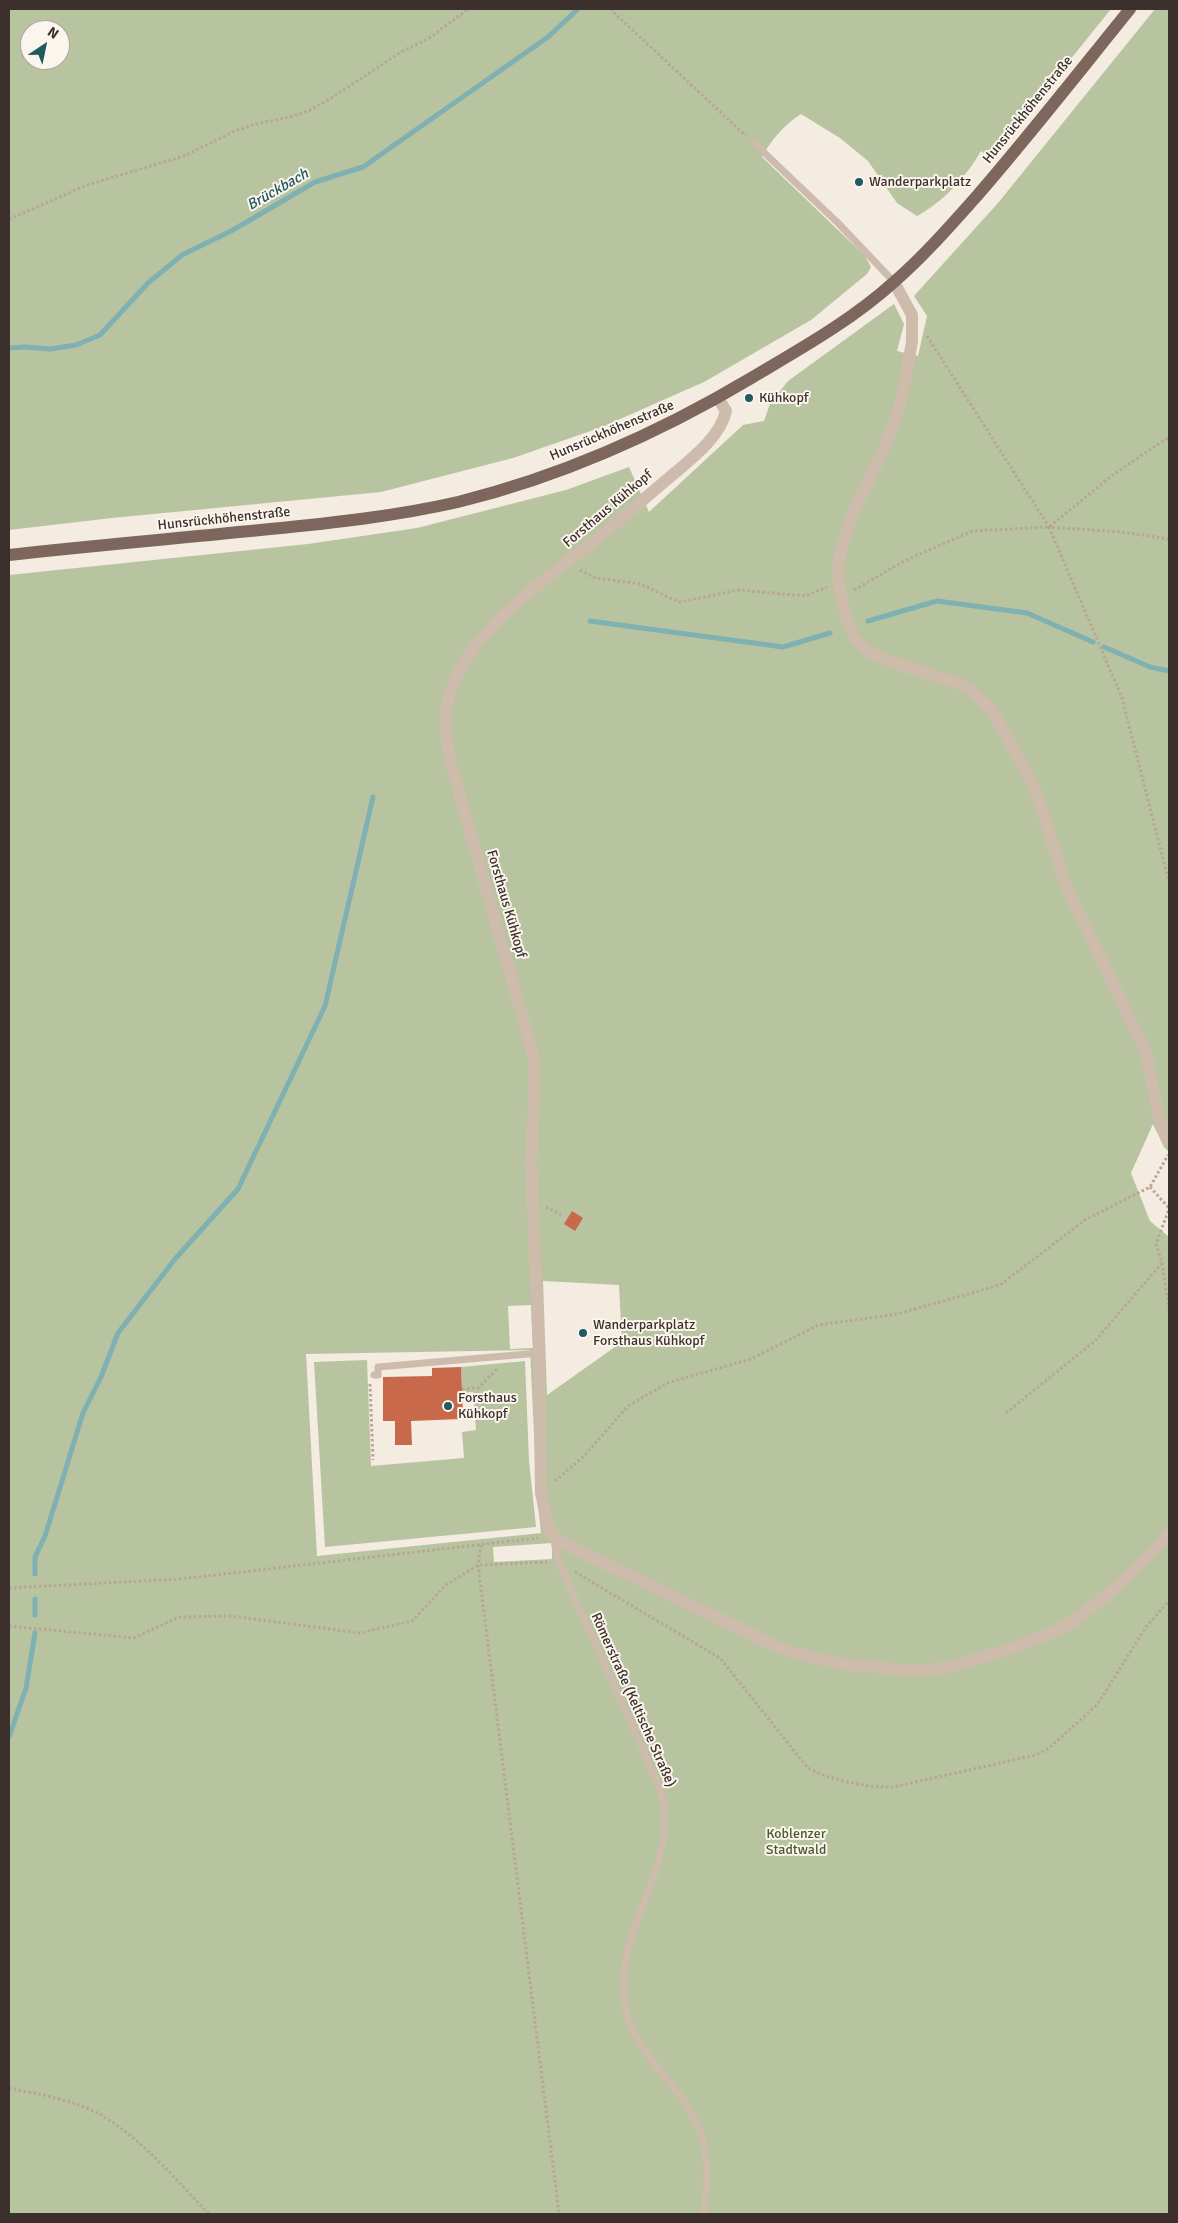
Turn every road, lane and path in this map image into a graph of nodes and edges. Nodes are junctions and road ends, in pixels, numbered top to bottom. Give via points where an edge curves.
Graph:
1 (468, 9) edge
2 (610, 9) edge
3 (1130, 9) edge
4 (754, 143) joint
5 (9, 219) edge
6 (894, 282) junction
7 (912, 315) junction
8 (718, 398) junction
9 (1169, 437) edge
10 (1049, 527) junction
11 (1169, 539) edge
12 (9, 555) edge
13 (566, 563) junction
14 (839, 582) junction
15 (841, 598) junction
16 (1169, 882) edge
17 (1169, 1142) edge
18 (1169, 1153) edge
19 (1150, 1187) junction
20 (542, 1205) dead end
21 (1169, 1208) edge
22 (563, 1216) dead end
23 (1162, 1263) junction
24 (1169, 1309) edge
25 (539, 1353) junction
26 (504, 1362) dead end
27 (374, 1375) joint
28 (462, 1389) dead end
29 (1006, 1413) dead end
30 (373, 1460) dead end
31 (541, 1493) junction
32 (1169, 1534) edge
33 (553, 1536) junction
34 (522, 1540) junction
35 (481, 1544) junction
36 (522, 1545) dead end
37 (558, 1561) junction
38 (478, 1565) junction
39 (9, 1588) edge
40 (1169, 1602) edge
41 (9, 1626) edge
42 (9, 2088) edge
43 (209, 2214) edge
44 (559, 2214) edge
45 (704, 2214) edge

1 - 5 path via 428,39 401,52 308,111 235,131 184,156 87,185
2 - 4 path
3 - 6 main road, Hunsrückhöhenstraße via 1012,155 945,231
4 - 6 lane
6 - 7 street
6 - 8 main road, Hunsrückhöhenstraße via 856,314
7 - 10 path
7 - 14 street via 912,342 900,406 842,545
8 - 12 main road, Hunsrückhöhenstraße via 655,432 584,462 456,502 325,523
8 - 13 street, Forsthaus Kühkopf via 726,411 716,432 675,472
9 - 10 path via 1114,474
10 - 11 path
10 - 15 path via 973,531 906,560
10 - 16 path via 1122,698
13 - 14 path via 595,578 640,584 680,602 739,590 805,596
13 - 25 street, Forsthaus Kühkopf via 510,608 483,638 456,676 446,709 449,757 534,1058 531,1165
14 - 15 street
15 - 17 street via 855,638 862,647 886,660 970,689 1000,721 1034,786 1067,888 1144,1048 1158,1116
18 - 19 path
19 - 21 path
19 - 31 path via 1085,1220 1000,1285 897,1314 818,1324 751,1359 667,1383 628,1406 584,1456
20 - 22 path
21 - 23 path via 1156,1244
23 - 24 path
23 - 29 path via 1095,1341
25 - 27 lane via 378,1367 378,1375
25 - 31 street, Forsthaus Kühkopf
26 - 28 path via 478,1388
27 - 30 path via 370,1376
31 - 33 street, Forsthaus Kühkopf via 546,1524
32 - 33 street via 1134,1570 1059,1630 962,1665 912,1671 836,1663 781,1648
33 - 34 path
33 - 37 lane, Römerstraße (Keltische Straße)
34 - 35 path
34 - 36 path
35 - 38 path
35 - 39 path via 180,1579
37 - 38 path
37 - 40 path via 720,1658 807,1767 823,1775 878,1787 893,1787 1036,1755 1049,1748 1097,1705 1146,1627
37 - 45 lane, Römerstraße (Keltische Straße) via 663,1799 665,1840 629,1944 623,1996 626,2012 641,2044 688,2106 699,2129 707,2165
38 - 41 path via 446,1585 412,1621 360,1633 231,1616 179,1617 134,1638
38 - 44 path
42 - 43 path via 54,2097 101,2115 145,2148

